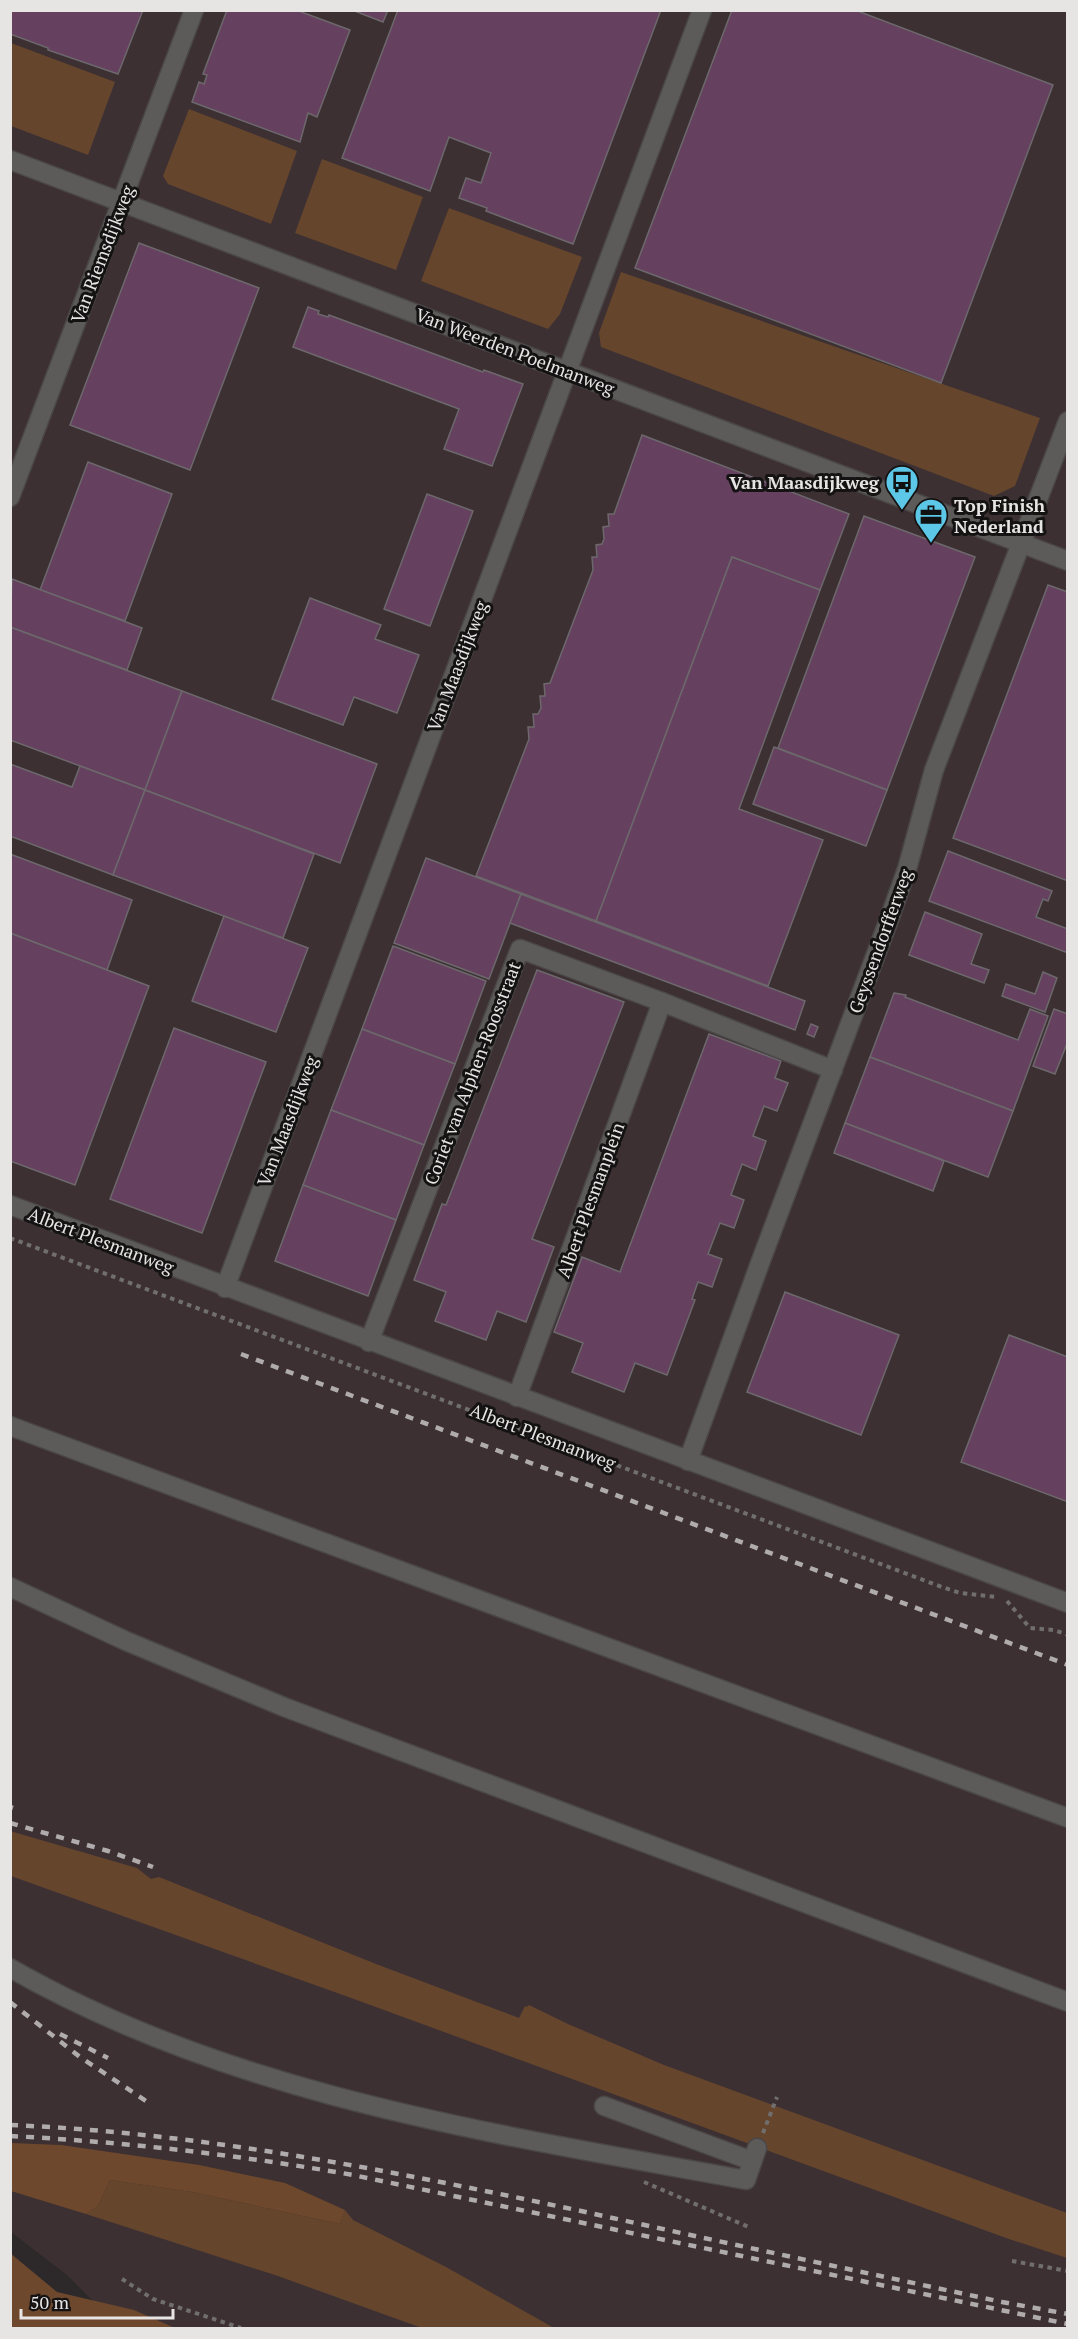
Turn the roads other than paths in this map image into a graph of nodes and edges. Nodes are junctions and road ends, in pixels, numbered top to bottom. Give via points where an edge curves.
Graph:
1 (194, 10) edge
2 (702, 10) edge
3 (10, 160) edge
4 (121, 202) junction
5 (568, 371) junction
6 (1068, 421) edge
7 (10, 497) edge
8 (1020, 543) junction
9 (1068, 561) edge
10 (662, 1002) junction
11 (833, 1070) junction
12 (10, 1205) edge
13 (225, 1288) junction
14 (369, 1341) junction
15 (517, 1397) junction
16 (10, 1426) edge
17 (688, 1461) junction
18 (10, 1587) edge
19 (1068, 1603) edge
20 (1068, 1818) edge
21 (10, 1968) edge
22 (1068, 2002) edge
23 (604, 2106) dead end

1 - 4 street, Van Riemsdijkweg
2 - 5 street, Van Maasdijkweg
3 - 4 street, Van Weerden Poelmanweg
4 - 5 street, Van Weerden Poelmanweg
4 - 7 street, Van Riemsdijkweg
5 - 8 street, Van Weerden Poelmanweg
5 - 13 street, Van Maasdijkweg
6 - 8 street, Geyssendorfferweg
8 - 9 street, Van Weerden Poelmanweg
8 - 11 street, Geyssendorfferweg via 934,770 907,869
10 - 11 street, Coriet van Alphen-Roosstraat
10 - 14 street, Coriet van Alphen-Roosstraat via 520,949
10 - 15 street, Albert Plesmanplein
11 - 17 street, Geyssendorfferweg
12 - 13 street, Albert Plesmanweg
13 - 14 street, Albert Plesmanweg
14 - 15 street, Albert Plesmanweg
15 - 17 street, Albert Plesmanweg
16 - 20 street
17 - 19 street, Albert Plesmanweg
18 - 22 street via 284,1707
21 - 23 street via 56,1995 249,2072 464,2126 746,2180 755,2155

